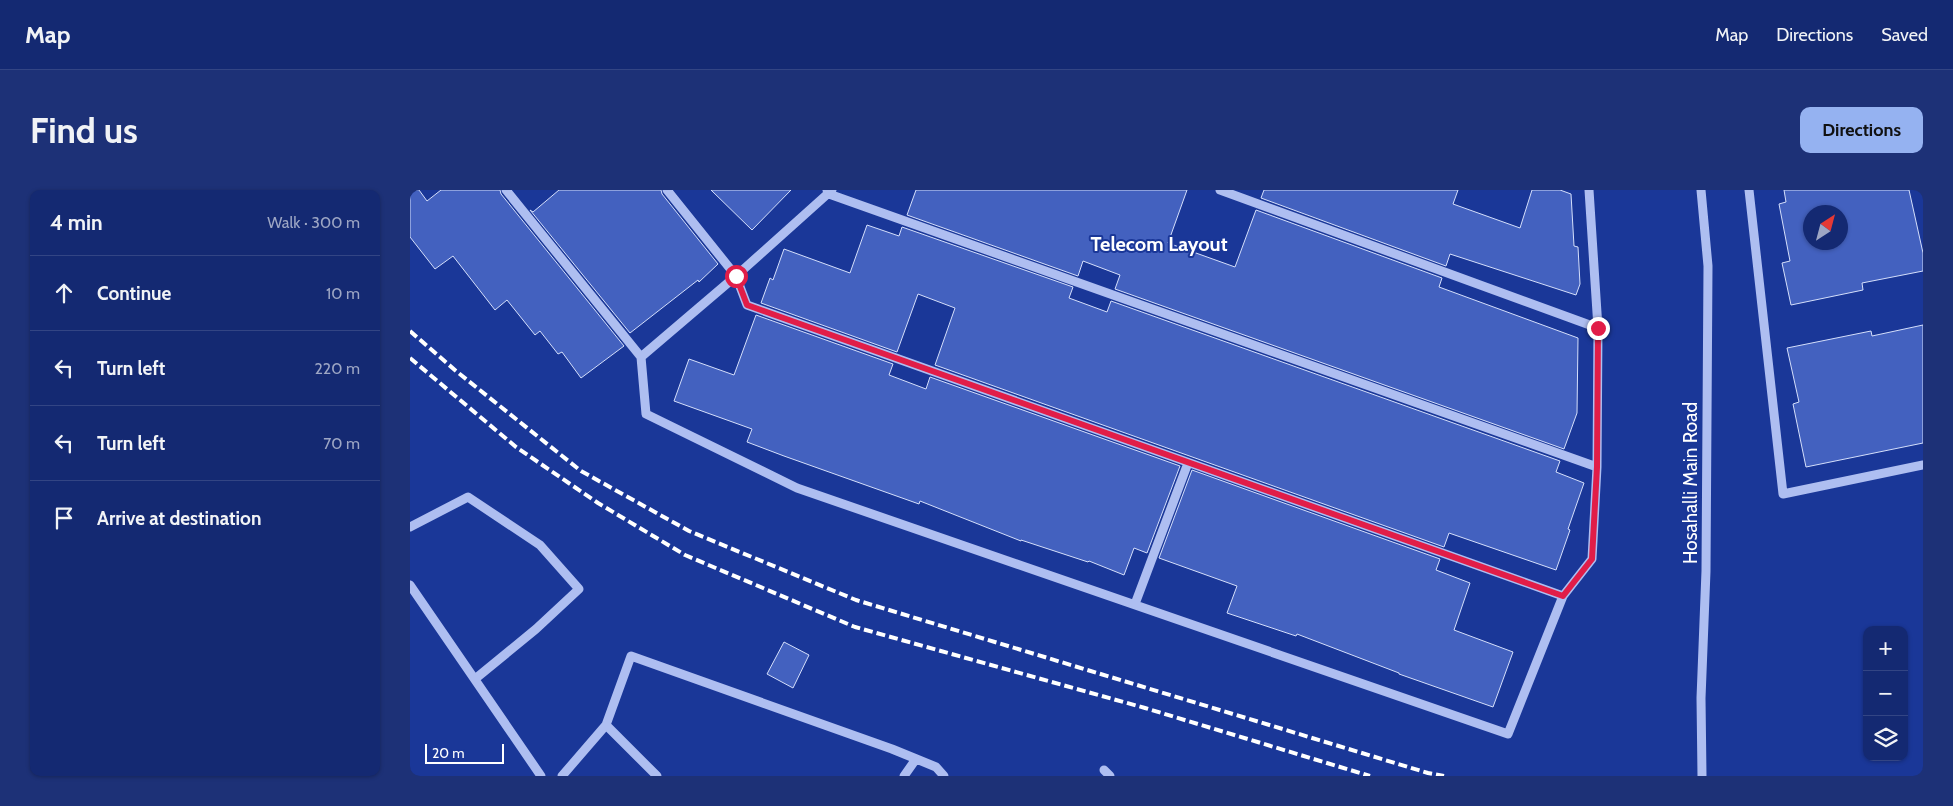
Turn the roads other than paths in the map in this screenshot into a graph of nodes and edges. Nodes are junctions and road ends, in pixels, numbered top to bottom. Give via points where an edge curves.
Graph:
1 (506, 190) edge
2 (667, 190) edge
3 (1220, 190) edge
4 (1589, 190) edge
5 (1701, 190) edge
6 (1749, 190) edge
7 (829, 191) edge
8 (736, 276) junction
9 (1598, 328) junction
10 (641, 357) junction
11 (1188, 464) junction
12 (1923, 465) edge
13 (1597, 467) junction
14 (410, 527) edge
15 (411, 591) edge
16 (1563, 596) junction
17 (1135, 604) junction
18 (475, 679) junction
19 (606, 726) junction
20 (916, 759) junction
21 (541, 776) edge
22 (562, 776) edge
23 (657, 776) edge
24 (904, 776) edge
25 (944, 776) edge
26 (1702, 776) edge

1 - 10 street
2 - 8 street
3 - 9 street
4 - 9 street
5 - 26 street, Hosahalli Main Road via 1708,276
6 - 12 street via 1783,494
7 - 8 street
7 - 13 street
8 - 10 street
8 - 11 street via 747,305
9 - 13 street
10 - 17 street via 646,414 796,488
11 - 16 street
11 - 17 street
13 - 16 street via 1592,559
14 - 18 street via 468,497 540,545 579,589
15 - 18 street
16 - 17 street via 1508,734
18 - 21 street
19 - 20 street via 631,656
19 - 22 street
19 - 23 street
20 - 24 street
20 - 25 street via 936,767

